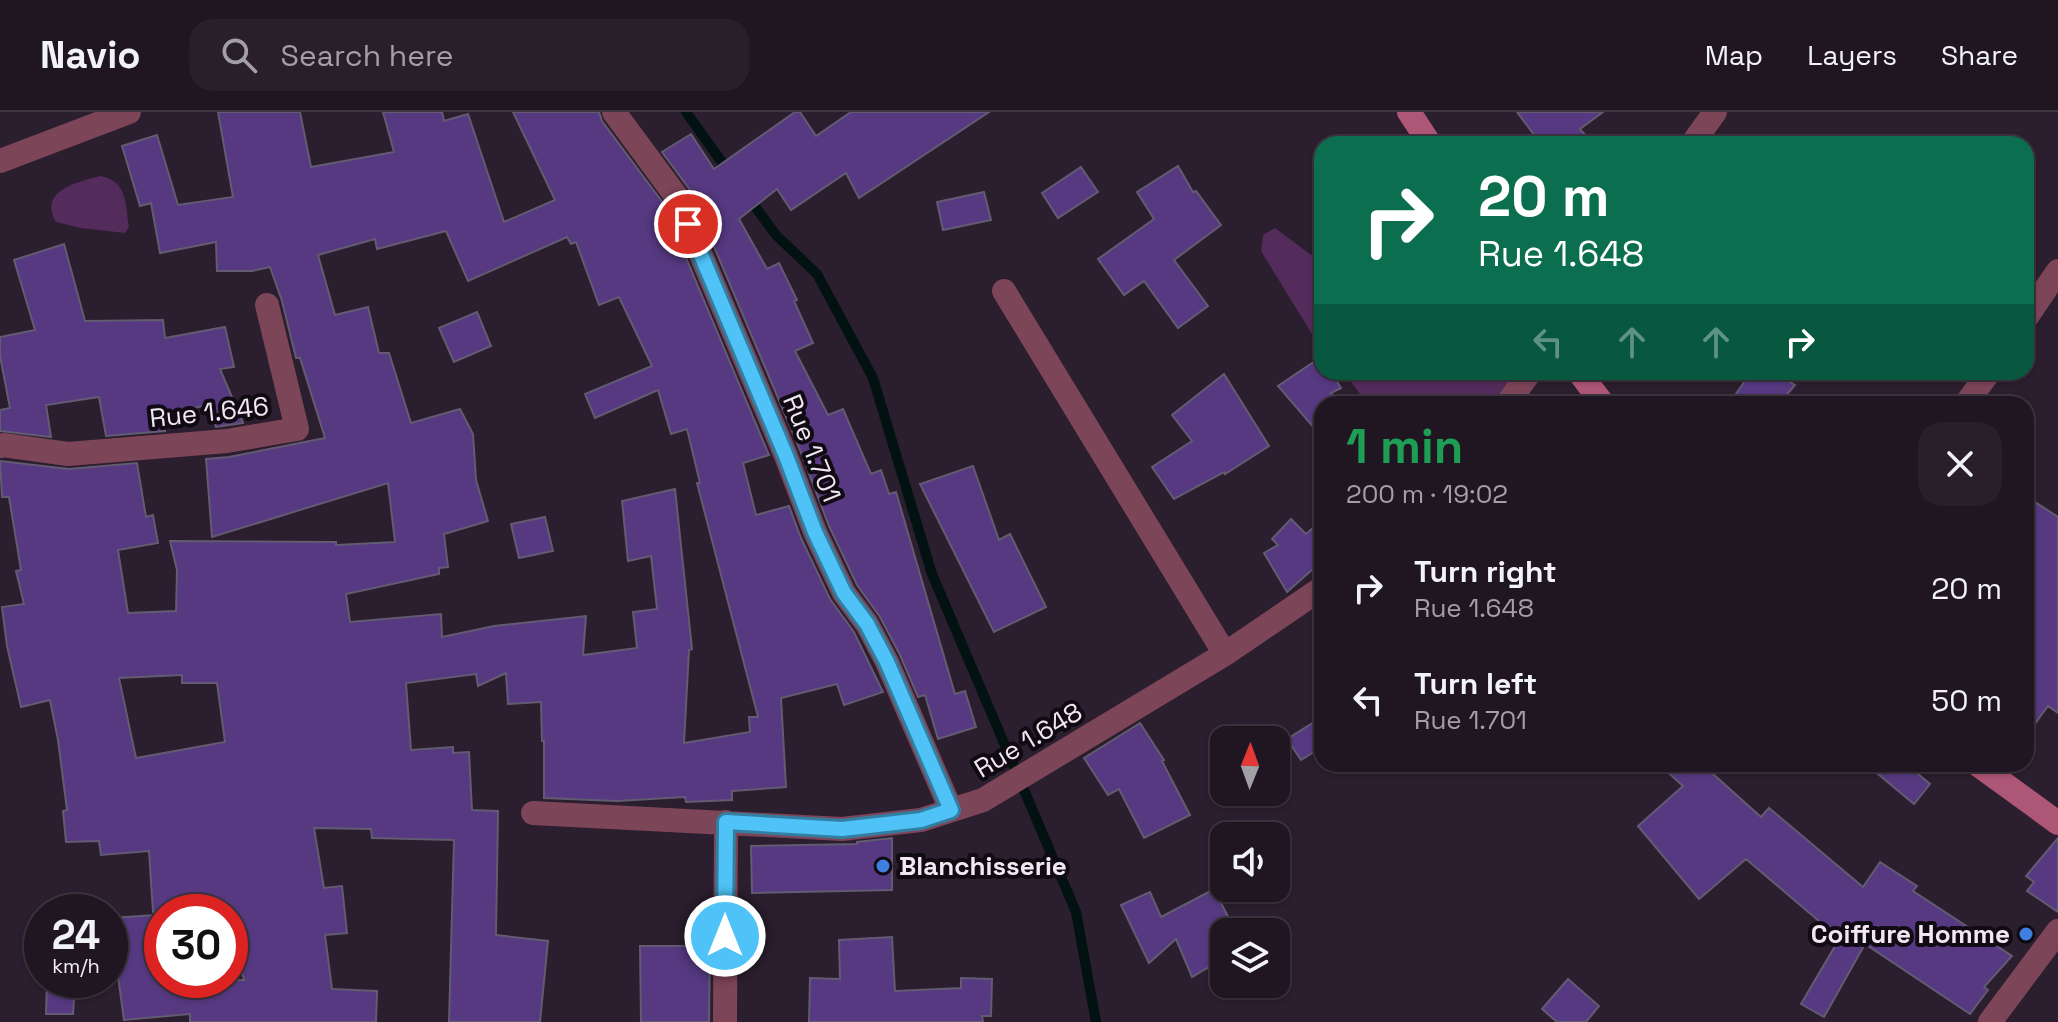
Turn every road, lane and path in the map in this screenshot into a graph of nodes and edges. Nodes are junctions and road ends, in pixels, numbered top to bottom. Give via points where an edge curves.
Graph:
1 (129, 112) edge
2 (614, 112) edge
3 (1409, 112) edge
4 (1715, 112) edge
5 (1425, 136) edge
6 (1698, 136) edge
7 (0, 161) edge
8 (2058, 271) edge
9 (1004, 291) dead end
10 (267, 305) dead end
11 (2034, 306) edge
12 (0, 446) edge
13 (1314, 593) edge
14 (1225, 654) junction
15 (1988, 772) edge
16 (951, 810) junction
17 (533, 813) dead end
18 (726, 822) junction
19 (2058, 823) edge
20 (2058, 931) edge
21 (725, 1022) edge
22 (1990, 1022) edge

1 - 7 street
2 - 16 street, Rue 1.701 via 676,196 815,532 844,593 887,662
3 - 5 street
4 - 6 street
8 - 11 street
9 - 14 street
10 - 12 street, Rue 1.646 via 297,429 227,441 68,454
13 - 14 street, Rue 1.648
14 - 16 street, Rue 1.648 via 983,800
15 - 19 street
16 - 18 street, Rue 1.648 via 921,820 842,829
17 - 18 street, Rue 1.648
18 - 21 street
20 - 22 street

